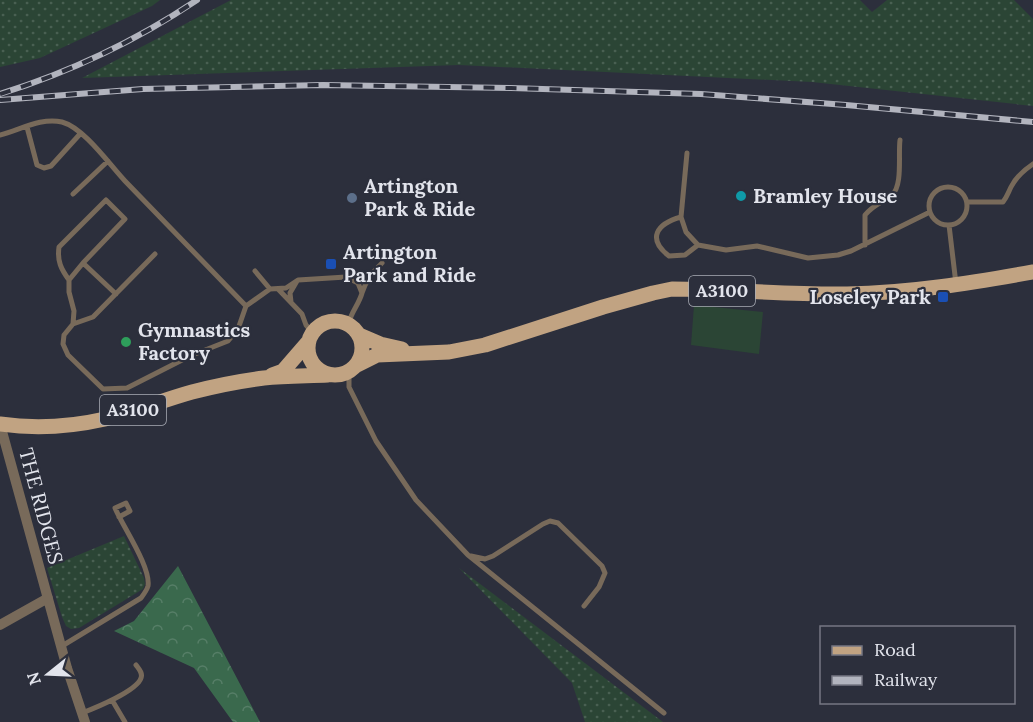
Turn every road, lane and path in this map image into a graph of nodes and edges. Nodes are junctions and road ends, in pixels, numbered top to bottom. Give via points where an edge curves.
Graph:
1 (27, 127) junction
2 (80, 134) junction
3 (0, 135) edge
4 (900, 140) dead end
5 (687, 153) dead end
6 (108, 161) junction
7 (1033, 164) edge
8 (73, 194) dead end
9 (966, 202) junction
10 (930, 212) junction
11 (681, 217) junction
12 (949, 225) junction
13 (698, 245) junction
14 (865, 245) junction
15 (155, 254) dead end
16 (83, 263) junction
17 (382, 263) dead end
18 (255, 271) dead end
19 (1033, 272) edge
20 (298, 279) junction
21 (69, 280) junction
22 (956, 285) junction
23 (270, 289) junction
24 (278, 289) junction
25 (363, 293) junction
26 (116, 294) junction
27 (291, 302) junction
28 (246, 306) junction
29 (73, 324) junction
30 (356, 331) junction
31 (311, 337) junction
32 (417, 353) junction
33 (353, 369) junction
34 (328, 375) junction
35 (264, 378) junction
36 (0, 424) edge
37 (119, 517) dead end
38 (468, 555) junction
39 (48, 598) junction
40 (584, 606) dead end
41 (0, 625) edge
42 (62, 646) junction
43 (136, 664) dead end
44 (112, 700) junction
45 (664, 713) dead end
46 (84, 720) edge
47 (124, 722) edge

1 - 2 lane via 61,122
1 - 2 lane via 37,165 44,168 51,166
1 - 3 lane
2 - 6 lane
4 - 14 lane via 896,190 865,215
5 - 11 lane
6 - 8 lane
6 - 28 lane
7 - 9 lane via 1014,181 1003,202
9 - 10 lane via 961,192 943,188 932,197
9 - 12 lane via 962,218
10 - 12 lane via 936,220
10 - 14 lane
11 - 13 lane via 686,232
11 - 13 lane via 661,226 657,236 659,248 669,256 685,255
12 - 22 lane
13 - 14 lane via 726,250 757,246 808,258 838,255
15 - 26 lane
16 - 21 lane
16 - 21 lane via 125,219 106,200 58,247 61,269
16 - 26 lane
17 - 25 lane via 374,270
18 - 23 lane
19 - 22 main road, A3100
20 - 24 lane
20 - 25 lane via 346,277 358,283
20 - 27 lane via 290,293
21 - 29 lane
22 - 32 main road, A3100 via 847,294 672,289 485,345
23 - 24 lane
23 - 28 lane
24 - 27 lane
25 - 30 lane via 349,322
26 - 29 lane via 93,317
27 - 31 lane via 302,314
28 - 29 lane via 238,329 228,341 127,388 103,389 68,355 64,335
30 - 31 main road via 343,322 332,321
30 - 32 main road, A3100 via 380,344
30 - 33 main road via 362,356
31 - 34 main road via 308,352 312,362
31 - 35 main road, A3100 via 283,371
32 - 33 main road, A3100 via 377,355
33 - 34 main road
33 - 38 lane via 349,387 376,441 416,500
34 - 35 main road, A3100
35 - 36 main road, A3100 via 192,392 105,419 44,427
36 - 39 street, THE RIDGES
37 - 42 lane via 148,575 148,588 141,598
38 - 40 lane via 485,559 543,524 558,523 605,573
38 - 45 lane
39 - 41 street
39 - 42 street, THE RIDGES
42 - 46 street, THE RIDGES
43 - 44 lane via 141,678
44 - 46 lane
44 - 47 lane

